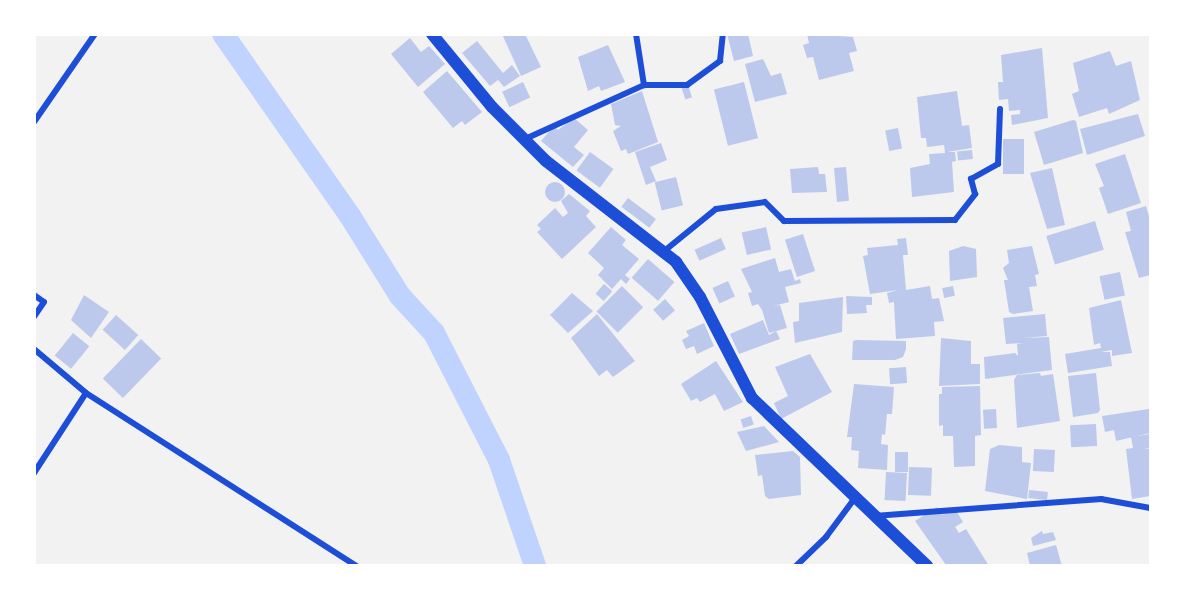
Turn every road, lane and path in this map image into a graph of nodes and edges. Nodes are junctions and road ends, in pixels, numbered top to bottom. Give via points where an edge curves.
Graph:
1 (95, 34) edge
2 (432, 34) edge
3 (636, 34) edge
4 (723, 34) edge
5 (644, 85) junction
6 (1000, 108) dead end
7 (34, 122) edge
8 (524, 139) junction
9 (663, 252) junction
10 (34, 295) edge
11 (34, 318) edge
12 (34, 349) edge
13 (86, 393) junction
14 (34, 473) edge
15 (855, 498) junction
16 (1150, 508) edge
17 (874, 516) junction
18 (356, 566) edge
19 (796, 566) edge
20 (927, 566) edge

1 - 7 street
2 - 8 main road
3 - 5 street
4 - 5 street via 720,61 687,85
5 - 8 street
6 - 9 street via 998,164 971,179 975,194 955,220 784,220 765,202 716,209
8 - 9 main road via 546,161
9 - 15 main road via 676,262 700,297 752,398
10 - 11 street via 44,302
12 - 13 street
13 - 14 street
13 - 18 street
15 - 17 main road
15 - 19 street via 826,537
16 - 17 street via 1101,499
17 - 20 main road

